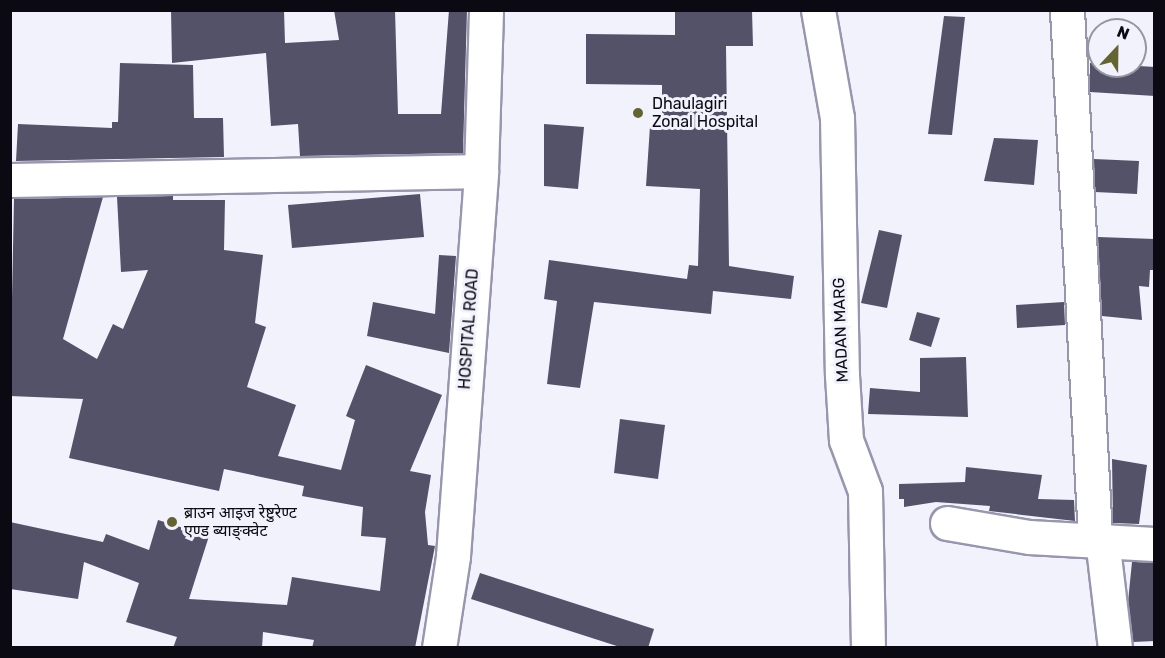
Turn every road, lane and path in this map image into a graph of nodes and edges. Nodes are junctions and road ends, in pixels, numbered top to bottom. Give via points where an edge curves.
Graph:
1 (486, 10) edge
2 (818, 10) edge
3 (1067, 10) edge
4 (481, 171) junction
5 (10, 180) edge
6 (947, 523) dead end
7 (1099, 538) junction
8 (1155, 543) edge
9 (439, 648) edge
10 (868, 648) edge
11 (1115, 648) edge

1 - 4 street, HOSPITAL ROAD
2 - 10 street, MADAN MARG via 837,118 842,375 846,440 865,491
3 - 7 street
4 - 5 street
4 - 9 street, HOSPITAL ROAD via 453,556
6 - 7 street via 1029,537
7 - 8 street
7 - 11 street

